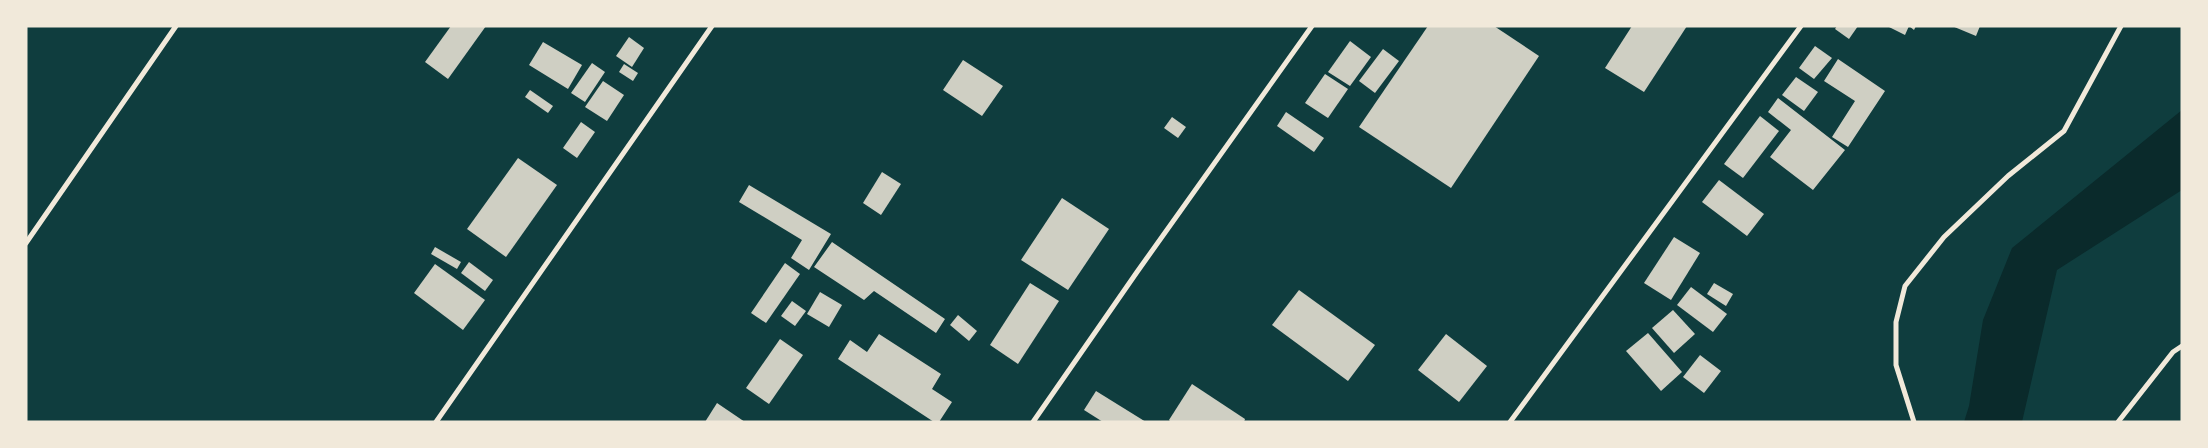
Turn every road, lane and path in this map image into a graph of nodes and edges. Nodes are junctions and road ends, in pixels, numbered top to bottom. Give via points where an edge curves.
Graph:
1 (176, 26) edge
2 (712, 26) edge
3 (1312, 26) edge
4 (1801, 26) edge
5 (2121, 26) edge
6 (26, 243) edge
7 (2182, 346) edge
8 (436, 422) edge
9 (1033, 422) edge
10 (1510, 422) edge
11 (1914, 422) edge
12 (2118, 422) edge

1 - 6 street
2 - 8 street
3 - 9 street
4 - 10 street
5 - 11 street via 2064,131 2008,176 1944,237 1905,286 1896,322 1896,365
7 - 12 street via 2173,352

